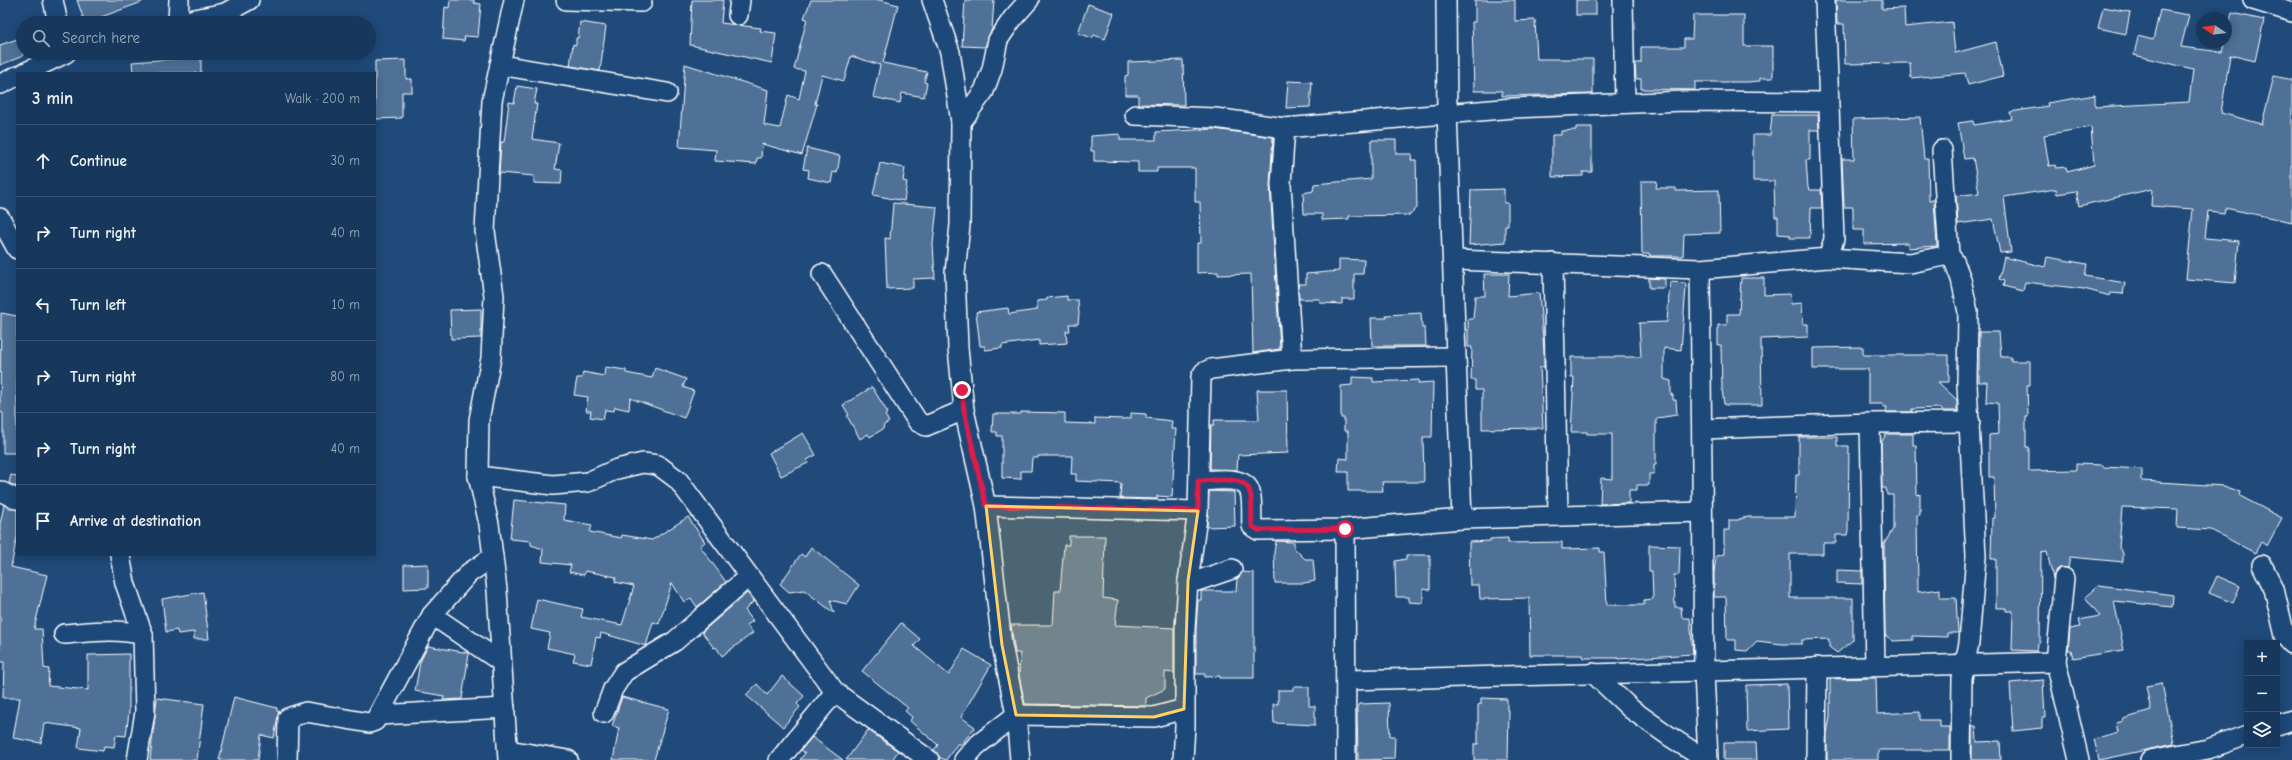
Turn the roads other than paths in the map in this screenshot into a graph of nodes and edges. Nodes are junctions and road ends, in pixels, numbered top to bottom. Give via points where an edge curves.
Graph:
1 (53, 0) edge
2 (179, 0) edge
3 (249, 0) edge
4 (514, 0) edge
5 (566, 0) edge
6 (932, 0) edge
7 (1029, 0) edge
8 (1446, 0) edge
9 (1623, 0) edge
10 (1824, 0) edge
11 (2253, 0) edge
12 (642, 2) dead end
13 (2288, 7) edge
14 (56, 16) edge
15 (177, 16) edge
16 (210, 16) edge
17 (51, 60) edge
18 (500, 65) junction
19 (26, 72) edge
20 (667, 94) dead end
21 (1828, 102) junction
22 (1625, 103) junction
23 (1447, 112) junction
24 (1135, 115) dead end
25 (961, 122) junction
26 (1285, 128) junction
27 (1942, 150) dead end
28 (0, 218) edge
29 (16, 247) edge
30 (1949, 255) junction
31 (1828, 258) junction
32 (1453, 260) junction
33 (1553, 264) junction
34 (1700, 269) junction
35 (822, 274) dead end
36 (1455, 357) junction
37 (1292, 359) junction
38 (964, 410) junction
39 (1970, 422) junction
40 (1870, 423) junction
41 (1703, 429) junction
42 (478, 476) junction
43 (1198, 481) junction
44 (986, 506) junction
45 (1198, 511) junction
46 (1702, 512) junction
47 (1558, 516) junction
48 (1462, 519) junction
49 (1345, 529) junction
50 (120, 556) edge
51 (493, 556) junction
52 (2262, 565) dead end
53 (1232, 569) dead end
54 (748, 577) junction
55 (2064, 578) dead end
56 (1188, 581) junction
57 (432, 615) junction
58 (64, 634) dead end
59 (143, 635) junction
60 (2292, 644) edge
61 (501, 662) junction
62 (2056, 662) junction
63 (1964, 665) junction
64 (1876, 666) junction
65 (1817, 667) junction
66 (1704, 670) junction
67 (1593, 673) junction
68 (1347, 680) junction
69 (835, 692) junction
70 (505, 708) junction
71 (1184, 709) junction
72 (604, 713) dead end
73 (380, 715) junction
74 (1016, 715) junction
75 (2292, 720) edge
76 (2280, 724) edge
77 (2244, 736) edge
78 (508, 755) edge
79 (920, 758) edge
80 (137, 760) edge
81 (287, 760) edge
82 (568, 760) edge
83 (778, 760) edge
84 (964, 760) edge
85 (1020, 760) edge
86 (1183, 760) edge
87 (1346, 760) edge
88 (1707, 760) edge
89 (1816, 760) edge
90 (1961, 760) edge
91 (2079, 760) edge
92 (2150, 760) edge

1 - 14 street
2 - 15 street
3 - 16 street via 224,13
4 - 18 street
5 - 12 street
6 - 25 street via 950,52
7 - 25 street via 998,40 984,91
8 - 23 street
9 - 22 street
10 - 21 street
11 - 13 street
17 - 19 street
18 - 20 street
18 - 42 street via 492,101 486,231 494,296 491,358 479,420
21 - 22 street
21 - 31 street via 1834,239
22 - 23 street
23 - 26 street
23 - 32 street
24 - 26 street via 1214,118
25 - 38 street via 960,225 955,272
26 - 37 street via 1281,184
27 - 30 street
28 - 29 street
30 - 31 street via 1910,263
30 - 39 street via 1961,279 1968,312 1967,386
31 - 34 street
32 - 33 street
32 - 36 street
33 - 34 street
33 - 47 street
34 - 41 street
35 - 38 street via 918,422 926,426
36 - 37 street
36 - 48 street
37 - 43 street via 1204,372 1201,378
38 - 44 street
39 - 40 street
39 - 63 street via 1976,556 1969,642
40 - 41 street
40 - 64 street
41 - 46 street
42 - 51 street
42 - 54 street via 553,485 588,482 617,469 643,463 658,466 678,480
43 - 45 street
43 - 49 street via 1244,483 1250,491 1252,526 1258,530
44 - 45 street
44 - 74 street via 1002,645
45 - 56 street
46 - 47 street
46 - 66 street
47 - 48 street
48 - 49 street
49 - 68 street
50 - 59 street via 125,583
51 - 57 street via 469,573
51 - 61 street
52 - 60 street via 2274,589 2285,636
53 - 56 street via 1197,581
54 - 69 street
54 - 72 street via 675,641 624,672 613,689
55 - 62 street
56 - 71 street
57 - 61 street
57 - 73 street
58 - 59 street via 128,631
59 - 80 street via 144,712
61 - 70 street
62 - 63 street
62 - 91 street
63 - 64 street
63 - 90 street
64 - 65 street
65 - 66 street
65 - 89 street
66 - 67 street
66 - 88 street
67 - 68 street
67 - 88 street via 1631,708
68 - 87 street
69 - 79 street
69 - 83 street
70 - 73 street
70 - 78 street
71 - 74 street via 1154,717
71 - 86 street
73 - 81 street via 369,723 306,712 288,718
74 - 84 street via 976,746
74 - 85 street
75 - 76 street
77 - 92 street via 2208,749
78 - 82 street

